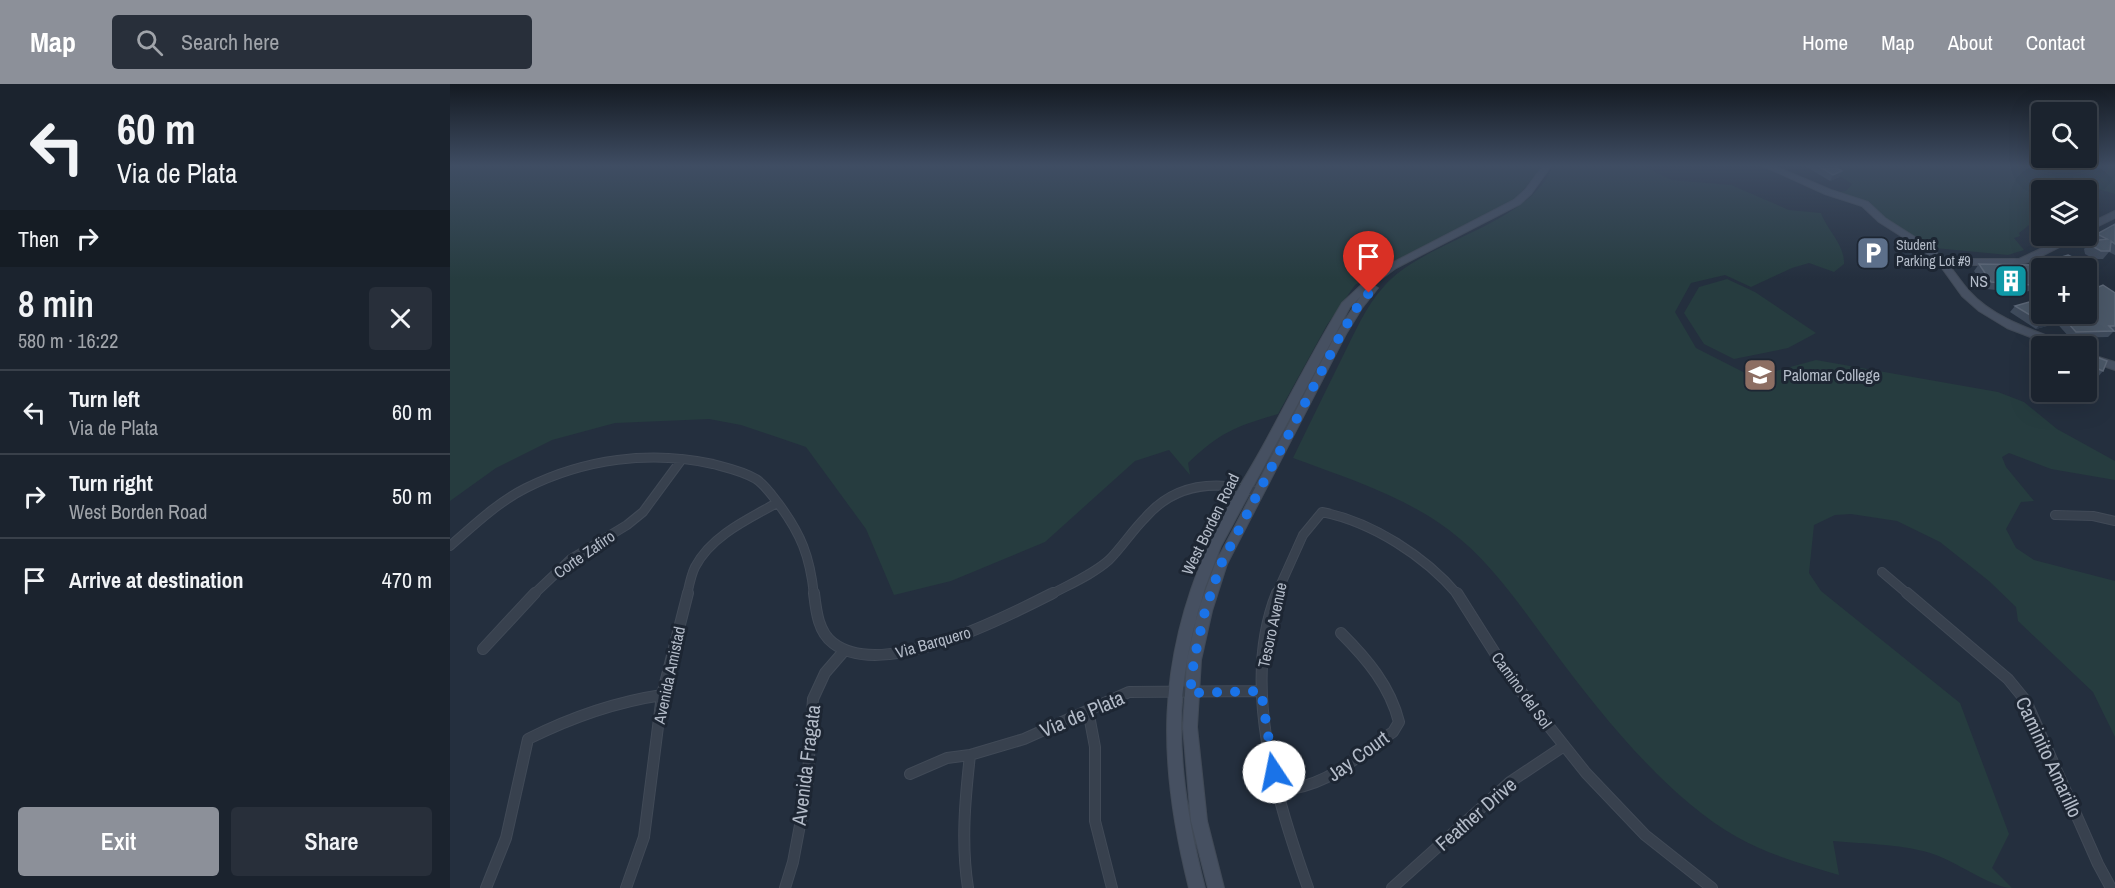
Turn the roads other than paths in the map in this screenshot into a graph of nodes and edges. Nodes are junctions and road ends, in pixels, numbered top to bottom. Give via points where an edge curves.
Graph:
1 (1514, 204) edge
2 (1864, 204) edge
3 (2115, 214) edge
4 (2097, 223) edge
5 (2054, 246) edge
6 (1942, 262) junction
7 (2037, 336) edge
8 (2097, 360) edge
9 (2115, 366) edge
10 (682, 459) junction
11 (1252, 490) junction
12 (777, 503) junction
13 (1322, 512) joint
14 (2055, 515) dead end
15 (2115, 521) edge
16 (450, 546) edge
17 (1882, 572) dead end
18 (1341, 633) dead end
19 (483, 648) dead end
20 (844, 651) junction
21 (1261, 691) junction
22 (1174, 693) junction
23 (1190, 693) junction
24 (662, 696) junction
25 (1088, 711) junction
26 (1564, 746) junction
27 (970, 755) junction
28 (910, 774) dead end
29 (1277, 791) junction
30 (486, 888) edge
31 (626, 888) edge
32 (785, 888) edge
33 (968, 888) edge
34 (1112, 888) edge
35 (1197, 888) edge
36 (1216, 888) edge
37 (1308, 888) edge
38 (1392, 888) edge
39 (1712, 888) edge
40 (2111, 888) edge

1 - 11 main road, West Borden Road via 1405,261 1381,280 1358,306
2 - 6 main road
3 - 4 main road
5 - 6 main road via 2019,262
6 - 7 main road via 1983,309
8 - 9 main road
10 - 12 street via 748,473 762,483
10 - 16 street via 654,457 600,462 561,472 523,489
10 - 19 street, Corte Zafiro via 643,512 571,559
11 - 20 street, Via Barquero via 1192,487 1172,494 1157,504 1100,567 971,632 881,657
11 - 22 main road, West Borden Road via 1215,545 1197,585
11 - 23 main road, West Borden Road via 1205,611
12 - 20 street via 806,549 815,614 831,641
12 - 24 street, Avenida Amistad via 718,538 694,567
13 - 21 street, Tesoro Avenue via 1311,521 1279,583
13 - 26 street, Camino del Sol via 1334,513 1386,538 1452,586 1499,662
14 - 15 street
17 - 40 street, Caminito Amarillo via 2008,679 2026,700
18 - 29 street, Jay Court via 1362,653 1396,707 1399,722 1393,732 1334,777 1300,790
20 - 32 street, Avenida Fragata via 825,673 813,699 807,788
21 - 23 street, Via de Plata
21 - 29 street, Tesoro Avenue
22 - 23 street, Via de Plata
22 - 25 street, Via de Plata via 1129,692
22 - 35 main road, West Borden Road via 1176,788 1184,844
23 - 36 main road, West Borden Road via 1199,821
24 - 30 street via 626,700 528,739 506,838
24 - 31 street, Avenida Amistad via 644,837
25 - 27 street, Via de Plata via 1024,739
25 - 34 street via 1095,747 1095,821
26 - 38 street, Feather Drive via 1510,782
26 - 39 street, Camino del Sol via 1604,796 1639,831
27 - 28 street, Via de Plata via 947,758
27 - 33 street via 963,821
29 - 37 street, Tesoro Avenue

